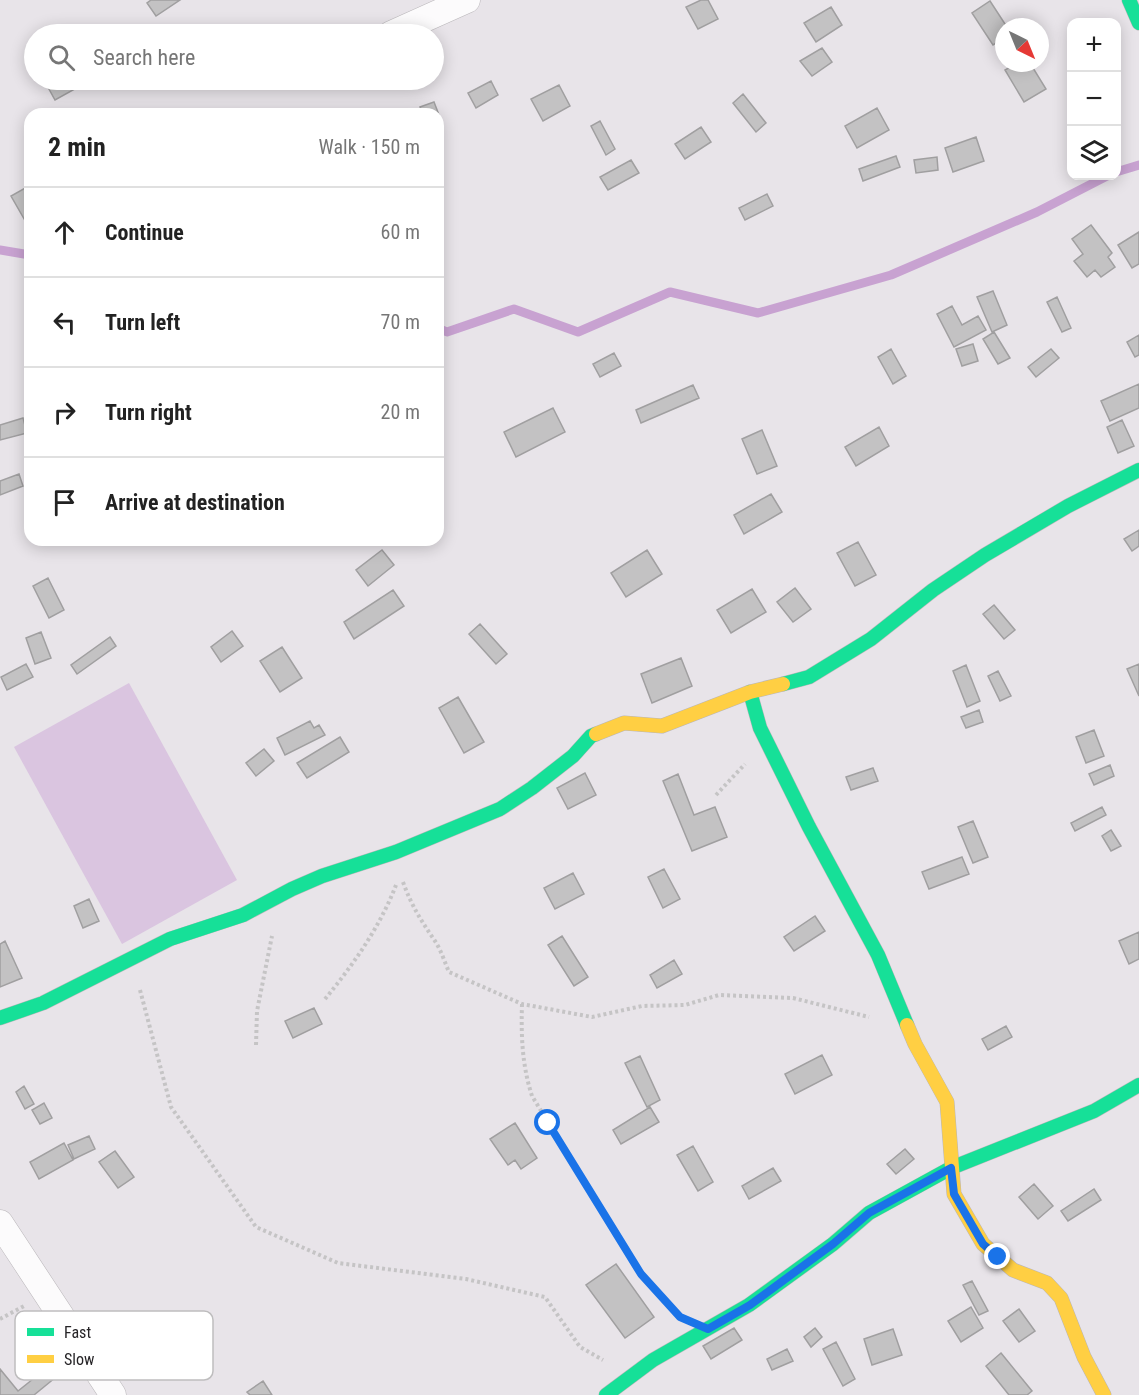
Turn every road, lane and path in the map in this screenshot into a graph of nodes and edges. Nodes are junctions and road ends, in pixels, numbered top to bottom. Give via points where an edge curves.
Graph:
1 (467, 0) edge
2 (1129, 0) edge
3 (1139, 23) edge
4 (413, 24) edge
5 (1139, 470) edge
6 (750, 692) junction
7 (272, 934) dead end
8 (131, 960) junction
9 (325, 999) dead end
10 (522, 1005) junction
11 (0, 1018) edge
12 (876, 1021) dead end
13 (256, 1045) dead end
14 (1139, 1085) edge
15 (951, 1168) junction
16 (0, 1223) edge
17 (58, 1311) edge
18 (708, 1329) junction
19 (633, 1375) junction
20 (103, 1380) edge
21 (113, 1395) edge
22 (606, 1395) edge
23 (1104, 1395) edge

1 - 4 street
2 - 3 main road
5 - 6 main road via 984,555 871,639 809,677
6 - 8 main road via 662,726 624,723 591,735 573,756 500,809 396,852 322,876 243,915 170,939
6 - 15 main road via 760,728 878,955 915,1044 947,1101
7 - 13 path via 256,1011
8 - 11 main road via 43,1003
8 - 19 path via 171,1107 256,1227 338,1263 466,1279 545,1297 580,1347
9 - 10 path via 350,969 388,905 400,874 412,908 436,942 449,972
10 - 12 path via 592,1017 642,1006 685,1005 719,995 794,998
10 - 18 path via 521,1041 532,1096 641,1274 680,1317
14 - 15 main road via 1094,1111
15 - 18 main road via 869,1213 750,1305
15 - 23 main road via 954,1194 983,1244 1012,1270 1047,1283 1060,1298
16 - 17 street
18 - 19 main road
19 - 22 main road
20 - 21 street

